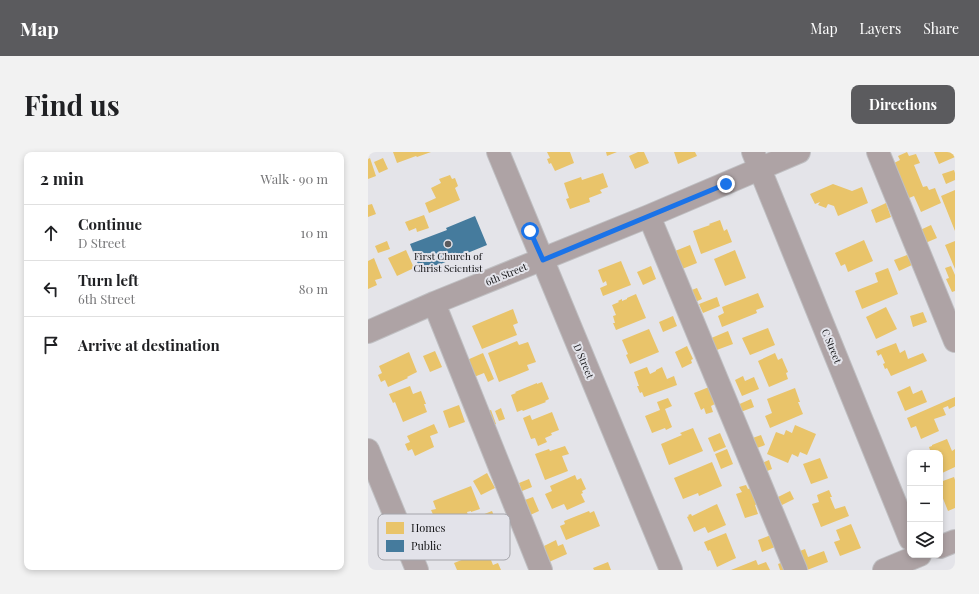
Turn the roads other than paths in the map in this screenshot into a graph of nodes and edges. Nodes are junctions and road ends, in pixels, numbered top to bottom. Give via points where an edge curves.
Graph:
1 (498, 152) edge
2 (799, 152) edge
3 (878, 152) edge
4 (757, 160) edge
5 (649, 216) junction
6 (543, 260) junction
7 (434, 303) junction
8 (368, 332) edge
9 (955, 341) edge
10 (368, 450) edge
11 (394, 514) edge
12 (907, 529) edge
13 (907, 556) edge
14 (413, 560) edge
15 (417, 570) edge
16 (541, 570) edge
17 (671, 570) edge
18 (796, 570) edge
19 (884, 570) edge

1 - 6 street, D Street
2 - 4 street, 6th Street
3 - 9 street
4 - 5 street, 6th Street
4 - 12 street, C Street
5 - 6 street, 6th Street
5 - 18 street
6 - 7 street, 6th Street
6 - 17 street, D Street
7 - 8 street, 6th Street
7 - 16 street
10 - 11 street
13 - 19 street
14 - 15 street

